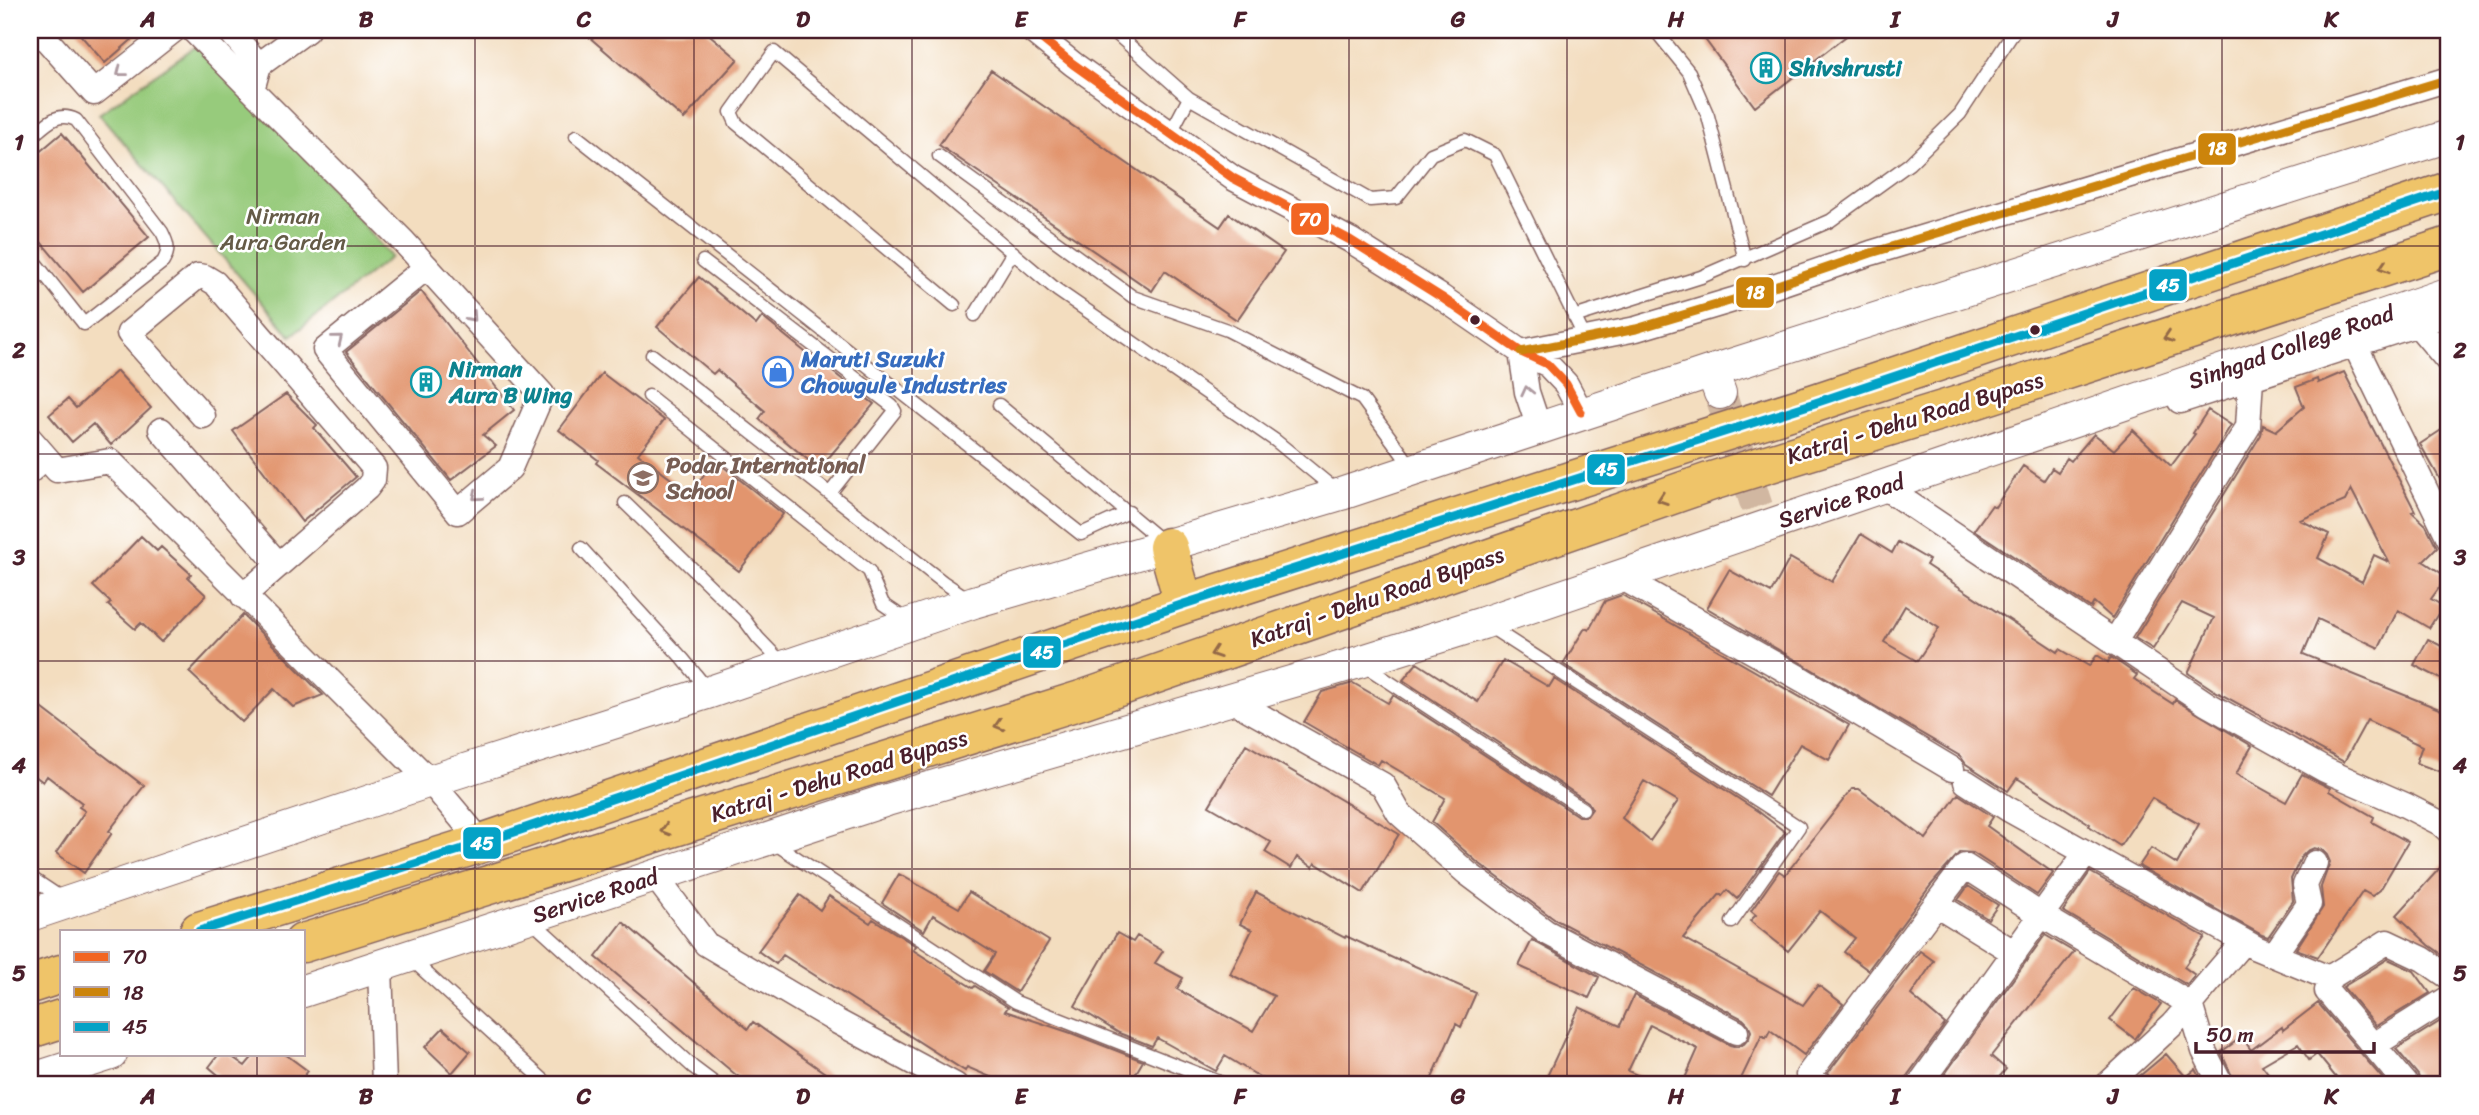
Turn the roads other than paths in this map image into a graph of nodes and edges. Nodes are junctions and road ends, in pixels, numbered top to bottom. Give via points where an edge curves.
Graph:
1 (38, 30) edge
2 (174, 30) edge
3 (193, 30) edge
4 (229, 30) edge
5 (307, 30) edge
6 (1031, 30) edge
7 (1112, 30) edge
8 (1655, 30) edge
9 (2015, 30) edge
10 (259, 65) junction
11 (2449, 79) edge
12 (252, 90) junction
13 (1189, 98) junction
14 (1170, 134) junction
15 (576, 136) dead end
16 (2449, 136) edge
17 (30, 138) edge
18 (939, 156) dead end
19 (2449, 191) edge
20 (2449, 246) edge
21 (1013, 252) junction
22 (30, 256) edge
23 (1745, 260) junction
24 (703, 261) dead end
25 (426, 267) junction
26 (2449, 293) edge
27 (954, 305) dead end
28 (2449, 314) edge
29 (975, 315) dead end
30 (1574, 317) junction
31 (2418, 324) junction
32 (1586, 340) junction
33 (2355, 345) junction
34 (1521, 352) junction
35 (652, 355) dead end
36 (2449, 362) edge
37 (2251, 378) junction
38 (649, 396) dead end
39 (2133, 400) junction
40 (999, 405) dead end
41 (1582, 414) junction
42 (203, 416) dead end
43 (1539, 428) junction
44 (162, 430) dead end
45 (30, 439) edge
46 (50, 461) junction
47 (1413, 469) junction
48 (30, 479) edge
49 (1884, 487) junction
50 (830, 494) junction
51 (1341, 494) junction
52 (625, 503) dead end
53 (1129, 512) junction
54 (2449, 538) edge
55 (1168, 547) junction
56 (581, 548) dead end
57 (279, 565) junction
58 (1619, 576) junction
59 (243, 596) junction
60 (974, 602) junction
61 (1184, 604) junction
62 (1483, 623) junction
63 (911, 624) junction
64 (2114, 643) junction
65 (1359, 662) junction
66 (786, 667) junction
67 (710, 692) junction
68 (1230, 699) junction
69 (430, 781) junction
70 (1583, 809) dead end
71 (2446, 821) edge
72 (768, 839) junction
73 (482, 843) junction
74 (2086, 853) junction
75 (2315, 863) dead end
76 (655, 876) junction
77 (30, 877) edge
78 (69, 903) junction
79 (1936, 904) junction
80 (30, 915) edge
81 (2042, 915) junction
82 (528, 918) junction
83 (1732, 922) dead end
84 (202, 930) edge
85 (2244, 941) junction
86 (304, 943) edge
87 (2015, 953) junction
88 (2274, 955) junction
89 (394, 961) junction
90 (60, 974) edge
91 (2449, 977) edge
92 (30, 984) edge
93 (304, 991) edge
94 (2327, 991) dead end
95 (2449, 998) edge
96 (2190, 1004) junction
97 (60, 1019) edge
98 (30, 1029) edge
99 (1736, 1032) dead end
100 (2374, 1045) junction
101 (105, 1056) edge
102 (30, 1080) edge
103 (384, 1085) edge
104 (549, 1085) edge
105 (717, 1085) edge
106 (955, 1085) edge
107 (1227, 1085) edge
108 (1820, 1085) edge
109 (1919, 1085) edge
110 (2107, 1085) edge
111 (2220, 1085) edge
112 (2407, 1085) edge

2 -> 1 street via 94,93
3 - 12 street
4 - 10 street
5 - 10 street
6 - 14 street
7 - 13 lane
8 - 23 lane via 1689,72 1708,116
9 - 23 lane via 1960,114 1909,164 1830,222
10 - 12 street
11 - 32 street via 1871,253 1733,300
12 - 25 street
13 - 14 lane
13 - 30 lane via 1370,200 1396,198 1432,154 1465,140 1495,155
14 - 34 street via 1233,178 1350,240
15 - 53 lane via 1081,534
16 - 41 street via 1716,382
17 - 22 lane via 58,116 76,120 162,232 169,252 163,262 84,324
18 - 47 lane via 1133,297 1227,330 1362,399
19 - 61 highway, Katraj - Dehu Road Bypass via 1803,407
20 -> 86 highway, Katraj - Dehu Road Bypass via 1712,481 1081,700
21 - 27 lane via 774,52 731,112 736,122
21 - 29 lane
21 - 51 lane via 1057,290 1276,442
23 - 30 lane
24 - 50 lane via 895,411
25 -> 25 street via 542,394 510,468 458,512 325,350
26 - 39 street, Sinhgad College Road
28 - 31 street, Service Road
30 - 32 lane
31 - 33 street, Service Road
31 - 36 street
32 - 34 street
33 - 37 street, Service Road
33 - 54 street
34 - 41 street via 1547,364 1566,384
43 -> 34 street
35 - 50 lane
37 - 39 street, Service Road via 2155,408
37 - 64 street via 2248,427
38 - 63 lane via 869,571 883,604
39 - 49 street, Service Road
40 - 53 lane
41 - 43 street
42 - 57 street via 129,333 198,276 215,283 374,468 367,488
43 - 47 street
44 - 57 street
45 - 46 street
46 - 48 lane
46 - 59 street via 57,470 110,461
47 - 51 street
49 - 58 street, Service Road via 1760,517
49 - 64 street
50 - 60 lane
51 - 55 street
52 - 66 lane via 744,619
53 - 55 lane
55 - 60 street
55 - 61 highway
56 - 67 lane
57 - 59 street
58 - 62 street, Service Road
58 - 74 street via 1803,680
59 - 69 street
60 - 63 street
61 - 73 highway, Katraj - Dehu Road Bypass
62 - 65 street, Service Road
62 - 83 lane via 1799,827
63 - 66 street
64 - 71 street via 2207,704 2325,770
65 - 68 street, Service Road
65 - 70 lane
66 - 67 street
67 - 69 street
68 - 72 street, Service Road
68 - 99 street via 1383,785 1399,813 1467,873 1546,932
69 - 73 street
69 - 78 street
72 - 76 street, Service Road
72 - 107 lane via 1016,1002
73 - 84 highway, Katraj - Dehu Road Bypass
74 - 81 street
74 - 85 street
75 - 88 street via 2305,885 2309,904
76 - 82 street, Service Road
76 - 106 street via 706,943
77 - 78 lane
78 - 80 street
79 - 81 street via 1965,866
79 - 87 street
79 - 108 street via 1808,1074
81 - 87 street
81 - 96 street
82 - 89 street, Service Road
82 - 105 lane
85 - 88 street
85 - 96 street
87 - 109 street
88 - 91 street via 2329,978 2387,942 2423,958
89 - 93 street, Service Road
89 - 103 street
89 - 104 lane
90 - 92 highway
94 - 100 street
95 - 100 street
96 - 110 street
96 - 111 street
97 - 98 highway
100 - 112 street
101 - 102 street

